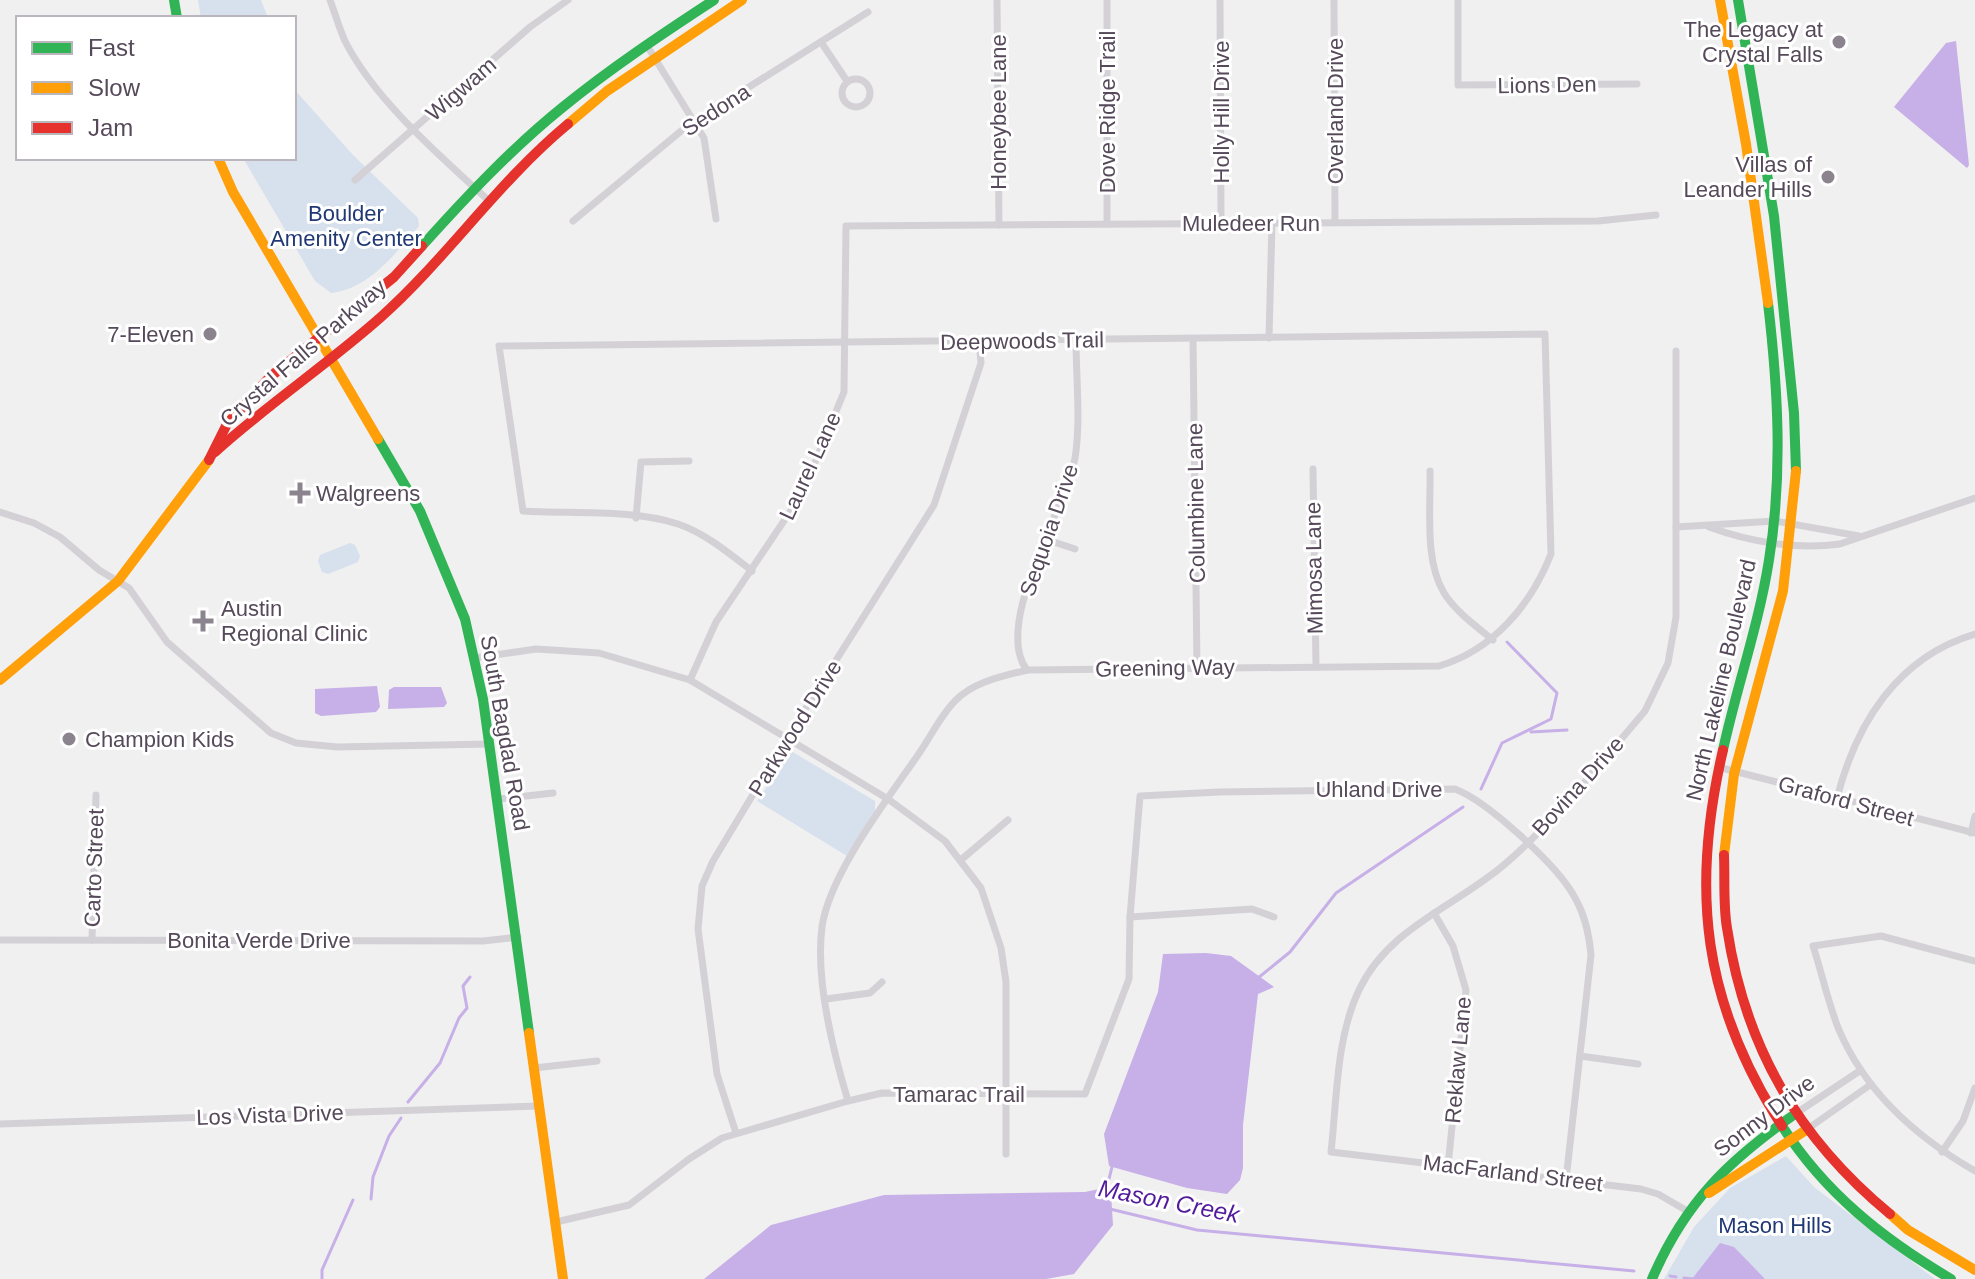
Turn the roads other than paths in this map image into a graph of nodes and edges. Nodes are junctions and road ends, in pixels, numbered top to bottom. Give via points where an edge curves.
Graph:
1 (331, 0) edge
2 (568, 0) edge
3 (714, 0) edge
4 (742, 0) edge
5 (997, 0) edge
6 (1107, 0) edge
7 (1220, 0) edge
8 (1334, 0) edge
9 (1458, 0) edge
10 (1720, 0) edge
11 (1738, 0) edge
12 (868, 12) dead end
13 (821, 42) junction
14 (646, 44) junction
15 (654, 57) junction
16 (847, 81) junction
17 (1637, 84) dead end
18 (696, 121) junction
19 (416, 130) junction
20 (219, 160) edge
21 (355, 180) dead end
22 (475, 188) junction
23 (487, 199) junction
24 (1656, 215) dead end
25 (716, 219) dead end
26 (573, 221) dead end
27 (1335, 222) junction
28 (1272, 223) junction
29 (1107, 224) junction
30 (1221, 224) junction
31 (999, 225) junction
32 (846, 226) joint
33 (394, 277) junction
34 (408, 288) junction
35 (1545, 334) joint
36 (318, 338) junction
37 (1269, 338) junction
38 (1193, 339) junction
39 (1076, 340) junction
40 (979, 341) junction
41 (845, 342) junction
42 (1676, 351) dead end
43 (331, 357) junction
44 (214, 454) junction
45 (689, 461) dead end
46 (1313, 469) dead end
47 (1430, 471) dead end
48 (1975, 498) edge
49 (0, 512) edge
50 (636, 518) junction
51 (1775, 521) junction
52 (1793, 523) junction
53 (1676, 527) junction
54 (1709, 527) junction
55 (1861, 536) junction
56 (1045, 539) junction
57 (1774, 542) junction
58 (1790, 544) junction
59 (1075, 549) dead end
60 (752, 571) junction
61 (118, 581) junction
62 (1975, 634) edge
63 (1493, 640) junction
64 (475, 658) junction
65 (1197, 667) junction
66 (1316, 667) junction
67 (1027, 670) junction
68 (0, 680) edge
69 (690, 680) junction
70 (787, 738) junction
71 (490, 744) junction
72 (1718, 767) junction
73 (1734, 772) junction
74 (553, 793) dead end
75 (96, 795) dead end
76 (1140, 796) joint
77 (1837, 798) junction
78 (498, 799) junction
79 (888, 799) junction
80 (1975, 816) edge
81 (1008, 820) dead end
82 (1973, 833) edge
83 (1526, 843) junction
84 (962, 859) junction
85 (1434, 913) junction
86 (1130, 917) junction
87 (1274, 917) dead end
88 (518, 937) junction
89 (0, 940) edge
90 (92, 940) junction
91 (1975, 961) edge
92 (882, 982) dead end
93 (826, 999) junction
94 (1580, 1056) junction
95 (597, 1061) dead end
96 (1638, 1064) dead end
97 (534, 1068) junction
98 (1861, 1070) junction
99 (1870, 1085) junction
100 (1975, 1088) edge
101 (1006, 1095) junction
102 (1974, 1099) edge
103 (848, 1101) junction
104 (539, 1106) junction
105 (1795, 1114) junction
106 (0, 1124) edge
107 (1780, 1125) junction
108 (1806, 1130) junction
109 (736, 1133) junction
110 (1790, 1141) junction
111 (1331, 1152) joint
112 (1942, 1152) junction
113 (1006, 1154) dead end
114 (1448, 1166) junction
115 (1975, 1171) edge
116 (1566, 1180) junction
117 (1698, 1201) junction
118 (1689, 1212) junction
119 (556, 1222) junction
120 (1975, 1270) edge
121 (563, 1279) edge
122 (1652, 1279) edge
123 (1951, 1279) edge

1 - 19 street via 345,41
2 - 19 street, Wigwam via 530,27
3 - 14 main road, Crystal Falls Parkway
4 - 15 main road, Crystal Falls Parkway
5 - 31 street, Honeybee Lane
6 - 29 street, Dove Ridge Trail
7 - 30 street, Holly Hill Drive
8 - 27 street, Overland Drive
9 - 17 street, Lions Den via 1458,85
10 - 51 main road, North Lakeline Boulevard via 1765,285 1778,418
11 - 52 main road, North Lakeline Boulevard via 1776,234 1793,406
12 - 13 street, Sedona
13 - 16 street
13 - 18 street, Sedona
14 - 15 street
14 - 22 main road, Crystal Falls Parkway via 561,108
15 - 18 street
15 - 23 main road, Crystal Falls Parkway via 574,119
16 - 16 street via 843,98 849,105 863,105 871,94 868,85 856,78
18 - 25 street via 708,152
18 - 26 street, Sedona
19 - 21 street, Wigwam
19 - 22 street
20 - 36 main road, South Bagdad Road
22 - 23 street
22 - 33 main road, Crystal Falls Parkway
23 - 34 main road, Crystal Falls Parkway
24 - 27 street, Muledeer Run via 1598,221
27 - 28 street, Muledeer Run
28 - 30 street, Muledeer Run
28 - 37 street
29 - 30 street, Muledeer Run
29 - 31 street, Muledeer Run
31 - 32 street, Muledeer Run
32 - 41 street, Laurel Lane
33 - 34 main road
33 - 36 main road, Crystal Falls Parkway
34 - 43 main road, Crystal Falls Parkway
35 - 37 street, Deepwoods Trail
35 - 63 street, Greening Way via 1551,554 1540,582
36 - 43 main road, South Bagdad Road
36 - 44 main road, Crystal Falls Parkway via 241,407
37 - 38 street, Deepwoods Trail
38 - 39 street, Deepwoods Trail
38 - 65 street, Columbine Lane
39 - 40 street, Deepwoods Trail
39 - 56 street, Sequoia Drive via 1076,452
40 - 41 street, Deepwoods Trail
40 - 70 street, Parkwood Drive via 981,363 934,505
41 - 50 street, Deepwoods Trail via 499,346 523,511
41 - 60 street, Laurel Lane via 844,392 793,510
42 - 53 street, Bovina Drive
43 - 44 main road, Crystal Falls Parkway
43 - 64 main road, South Bagdad Road via 436,544
44 - 61 main road, Crystal Falls Parkway
45 - 50 street via 641,462
46 - 66 street, Mimosa Lane
47 - 63 street via 1437,578 1455,607
48 - 55 street
49 - 61 street via 34,523
50 - 60 street via 690,529
51 - 52 street
51 - 54 street
51 - 57 main road, North Lakeline Boulevard
52 - 55 street
52 - 58 main road, North Lakeline Boulevard
53 - 54 street
53 - 83 street, Bovina Drive via 1673,641 1658,688 1645,711
54 - 57 street
55 - 58 street via 1820,547
56 - 59 street
56 - 67 street, Sequoia Drive via 1021,611 1020,657
57 - 58 street
57 - 72 main road, North Lakeline Boulevard via 1765,597
58 - 73 main road, North Lakeline Boulevard via 1767,660
60 - 69 street, Laurel Lane via 716,622
61 - 68 main road, Crystal Falls Parkway
61 - 71 street via 129,588 167,642 271,733 296,743 337,747
62 - 77 street via 1952,641 1892,686 1852,745
63 - 66 street, Greening Way via 1464,659 1439,666
64 - 69 street via 536,649 599,653
64 - 71 main road, South Bagdad Road
65 - 66 street, Greening Way
65 - 67 street, Greening Way
67 - 79 street, Greening Way via 993,678 956,700
69 - 70 street
70 - 79 street
70 - 109 street, Parkwood Drive via 713,861 700,897 698,929 717,1074
71 - 78 main road, South Bagdad Road
72 - 73 street, Graford Street
72 - 107 main road, North Lakeline Boulevard via 1706,833 1704,908 1712,964 1724,1009
73 - 77 street, Graford Street
73 - 105 main road, North Lakeline Boulevard via 1722,870 1729,960 1744,1017
74 - 78 street
75 - 90 street, Carto Street
76 - 83 street, Uhland Drive via 1455,789 1486,806
76 - 86 street, Tamarac Trail
77 - 82 street, Graford Street
78 - 88 main road, South Bagdad Road
79 - 84 street via 934,831
79 - 93 street, Greening Way via 825,911 821,950
80 - 82 street
81 - 84 street
83 - 85 street, Bovina Drive via 1496,872
83 - 94 street, Uhland Drive via 1559,873 1586,920 1591,955
84 - 101 street via 987,901 1001,948
85 - 111 street, Bovina Drive via 1381,955 1358,991 1345,1033
85 - 114 street, Reklaw Lane via 1453,946 1466,990
86 - 87 street via 1252,909
86 - 101 street, Tamarac Trail via 1129,979 1085,1094
88 - 90 street, Bonita Verde Drive
88 - 97 main road, South Bagdad Road
89 - 90 street, Bonita Verde Drive
91 - 98 street via 1881,936 1813,946 1839,1030
92 - 93 street via 870,993
93 - 103 street, Greening Way
94 - 96 street
94 - 116 street, Uhland Drive
95 - 97 street
97 - 104 main road, South Bagdad Road
98 - 99 street
98 - 105 street, Sonny Drive
99 - 108 street, Sonny Drive
99 - 112 street
100 - 102 street
101 - 103 street, Tamarac Trail via 882,1093
101 - 113 street
102 - 112 street
103 - 109 street, Tamarac Trail
104 - 106 street, Los Vista Drive
104 - 119 main road, South Bagdad Road
105 - 107 main road, Sonny Drive
105 - 108 main road, North Lakeline Boulevard
107 - 110 main road, North Lakeline Boulevard
107 - 117 main road, Sonny Drive via 1730,1162
108 - 110 main road, Sonny Drive
108 - 120 main road, North Lakeline Boulevard via 1836,1169 1880,1209 1937,1251
109 - 119 street, Tamarac Trail via 702,1150 629,1205
110 - 117 main road, Sonny Drive
110 - 123 main road, North Lakeline Boulevard via 1862,1219
111 - 114 street, MacFarland Street
112 - 115 street
114 - 116 street, MacFarland Street
116 - 118 street, MacFarland Street via 1641,1189
117 - 118 main road, Sonny Drive
118 - 122 main road, Sonny Drive
119 - 121 main road, South Bagdad Road

